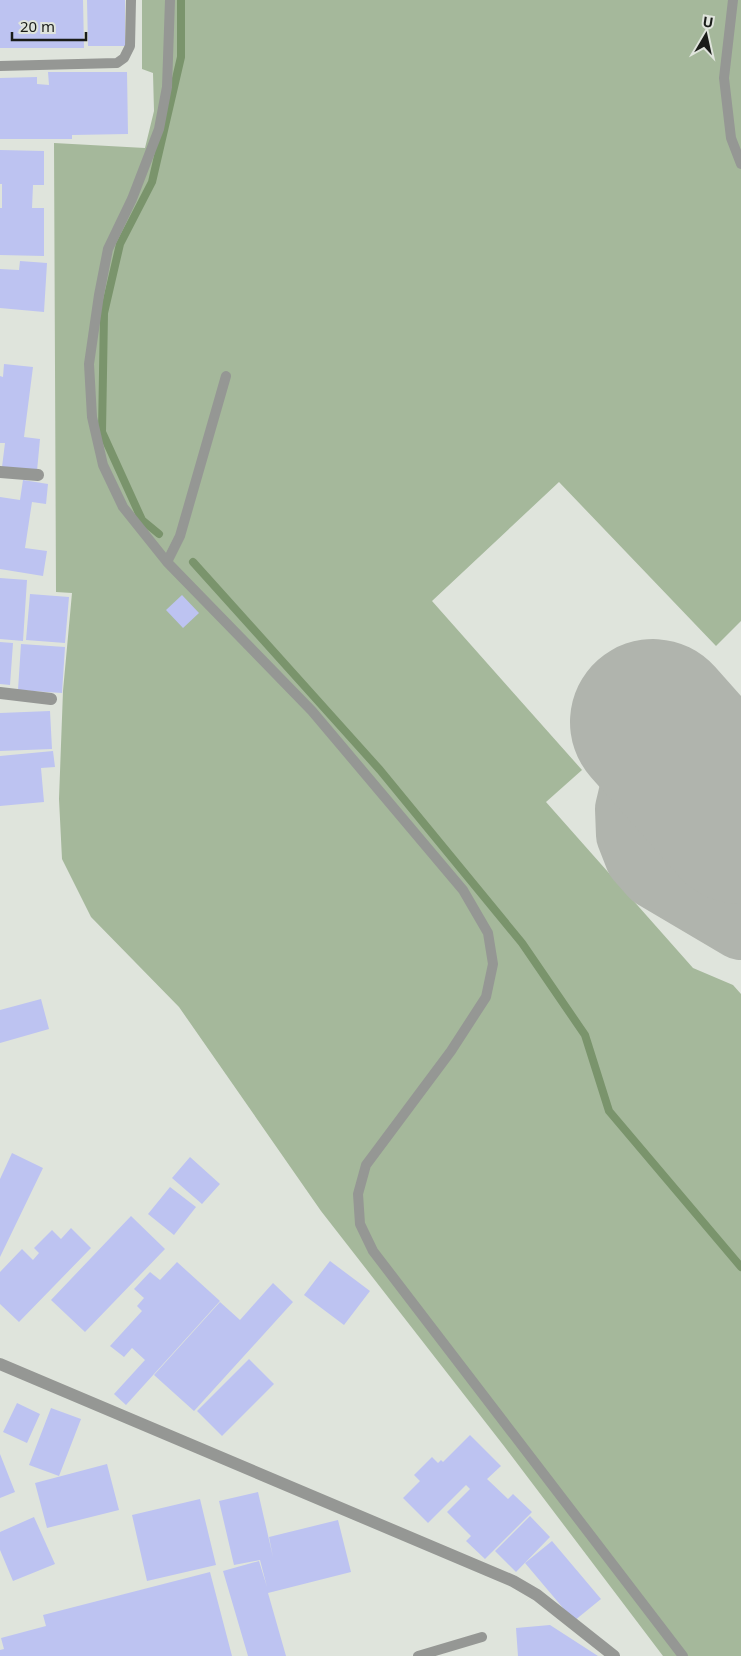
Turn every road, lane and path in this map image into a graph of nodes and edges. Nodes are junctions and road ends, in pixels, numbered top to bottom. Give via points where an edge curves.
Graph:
1 (131, 0) edge
2 (170, 0) edge
3 (733, 0) edge
4 (0, 66) edge
5 (741, 164) edge
6 (226, 376) dead end
7 (0, 472) edge
8 (38, 475) dead end
9 (167, 562) junction
10 (0, 693) edge
11 (51, 699) dead end
12 (0, 1364) edge
13 (482, 1637) dead end
14 (418, 1656) edge
15 (614, 1656) edge
16 (683, 1656) edge

1 - 4 lane via 130,46 124,58 117,63
2 - 9 lane via 167,88 159,129 132,199 108,249 89,364 92,417 103,465 123,507
3 - 5 lane via 724,78 731,138
6 - 9 lane via 180,536
7 - 8 street
9 - 16 lane via 312,711 462,890 488,933 493,964 486,996 451,1051 366,1165 358,1194 360,1224 373,1251
10 - 11 street
12 - 15 street via 513,1581 537,1595
13 - 14 lane

